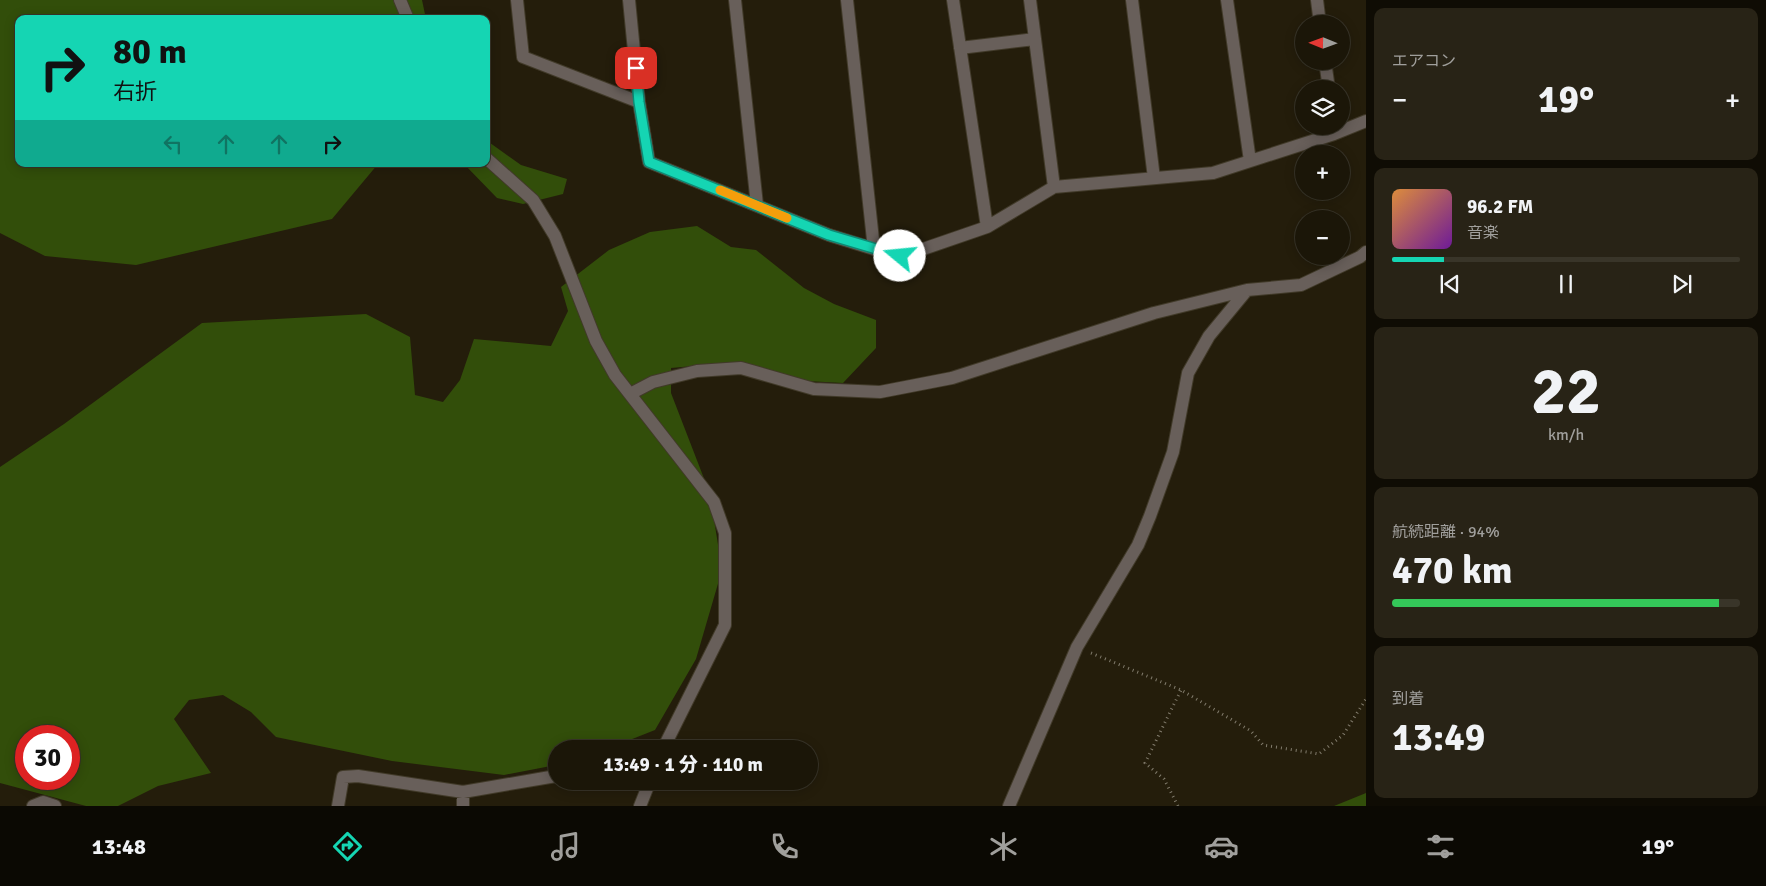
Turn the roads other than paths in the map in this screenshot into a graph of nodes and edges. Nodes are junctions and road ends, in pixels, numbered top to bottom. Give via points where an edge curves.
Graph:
1 (400, 0) edge
2 (517, 0) edge
3 (629, 0) edge
4 (735, 0) edge
5 (847, 0) edge
6 (953, 0) edge
7 (1030, 0) edge
8 (1132, 0) edge
9 (1228, 0) edge
10 (1317, 0) edge
11 (406, 15) edge
12 (1319, 15) edge
13 (1035, 39) junction
14 (960, 48) junction
15 (639, 102) junction
16 (1366, 121) edge
17 (1350, 126) edge
18 (1320, 135) edge
19 (1250, 161) junction
20 (490, 162) edge
21 (1154, 178) junction
22 (1054, 187) junction
23 (757, 206) junction
24 (987, 227) junction
25 (874, 249) junction
26 (1366, 252) edge
27 (1247, 290) junction
28 (630, 394) junction
29 (668, 740) edge
30 (548, 777) edge
31 (646, 790) edge
32 (464, 792) junction
33 (32, 806) edge
34 (55, 806) edge
35 (338, 806) edge
36 (463, 806) edge
37 (640, 806) edge
38 (1009, 806) edge

1 - 11 street
2 - 15 street via 523,57
3 - 15 street
4 - 23 street
5 - 25 street
6 - 14 street
7 - 13 street
8 - 21 street
9 - 19 street
10 - 12 street
13 - 14 street
13 - 22 street
14 - 24 street
15 - 23 street via 649,162
16 - 17 street
18 - 19 street
19 - 21 street via 1213,173
20 - 28 street via 533,200 555,236 596,341
21 - 22 street
22 - 24 street
23 - 25 street
24 - 25 street via 900,256
26 - 27 street via 1300,285
27 - 28 street via 1154,313 952,378 880,392 814,389 741,368 697,371 653,382
27 - 38 street via 1209,336 1188,373 1173,452 1150,516 1138,545 1077,647
28 - 29 street via 714,502 725,534 725,625
30 - 32 street
31 - 37 street
32 - 35 street via 358,776 343,777
32 - 36 street
33 - 34 street via 43,802

